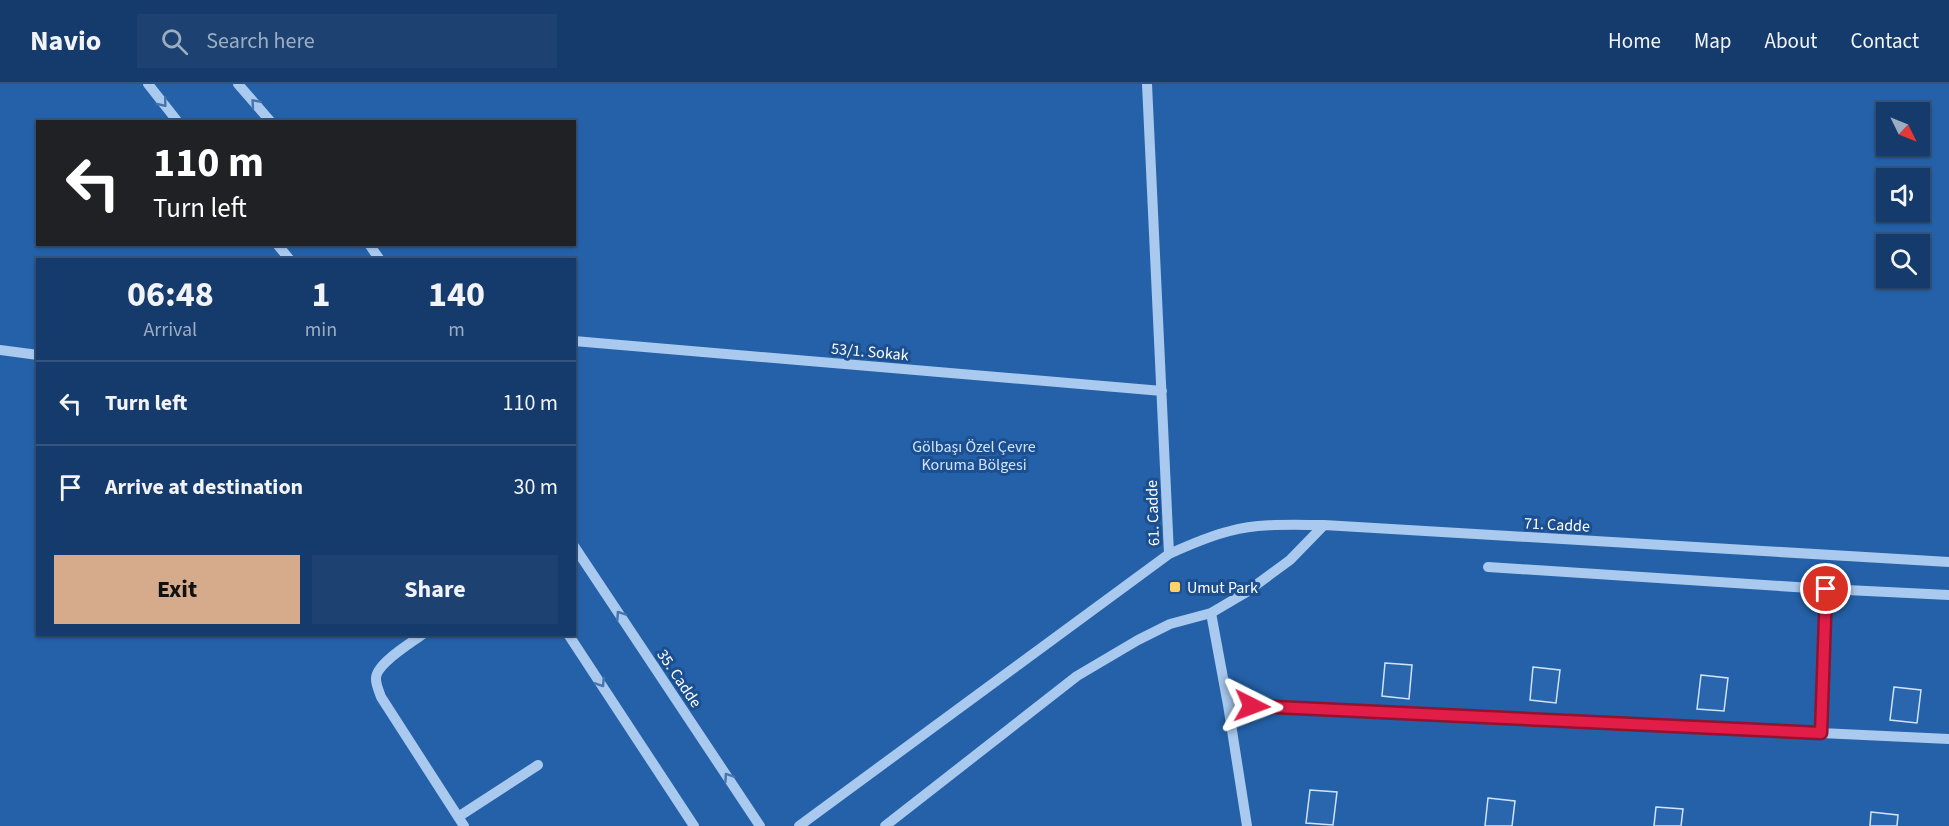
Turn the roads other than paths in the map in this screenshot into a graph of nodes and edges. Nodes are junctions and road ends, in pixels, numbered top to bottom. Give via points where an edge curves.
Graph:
1 (148, 84) edge
2 (238, 84) edge
3 (1147, 84) edge
4 (176, 120) edge
5 (269, 120) edge
6 (279, 246) edge
7 (288, 258) edge
8 (576, 341) edge
9 (0, 350) edge
10 (36, 355) edge
11 (1162, 392) junction
12 (1324, 525) junction
13 (576, 549) edge
14 (1169, 554) junction
15 (1949, 562) edge
16 (1488, 567) dead end
17 (1826, 589) junction
18 (1949, 595) edge
19 (1210, 613) junction
20 (420, 636) edge
21 (569, 636) edge
22 (1228, 705) junction
23 (1821, 733) junction
24 (1949, 740) edge
25 (538, 765) dead end
26 (461, 821) edge
27 (694, 826) edge
28 (760, 826) edge
29 (799, 826) edge
30 (885, 826) edge
31 (1247, 826) edge

1 -> 4 street
5 -> 2 street
3 - 11 street, 61. Cadde
6 - 7 street
8 - 11 street, 53/1. Sokak
9 - 10 street
11 - 14 street, 61. Cadde
12 - 14 street, 71. Cadde via 1232,530
12 - 15 street, 71. Cadde
12 - 19 street via 1290,560
28 -> 13 street, 35. Cadde
14 - 29 street, 61. Cadde
16 - 17 street
17 - 18 street
17 - 23 street
19 - 22 street
19 - 30 street via 1170,624 1077,676
20 - 26 street via 380,667 375,676 381,697
21 -> 27 street
22 - 23 street
22 - 31 street
23 - 24 street
25 - 26 street

